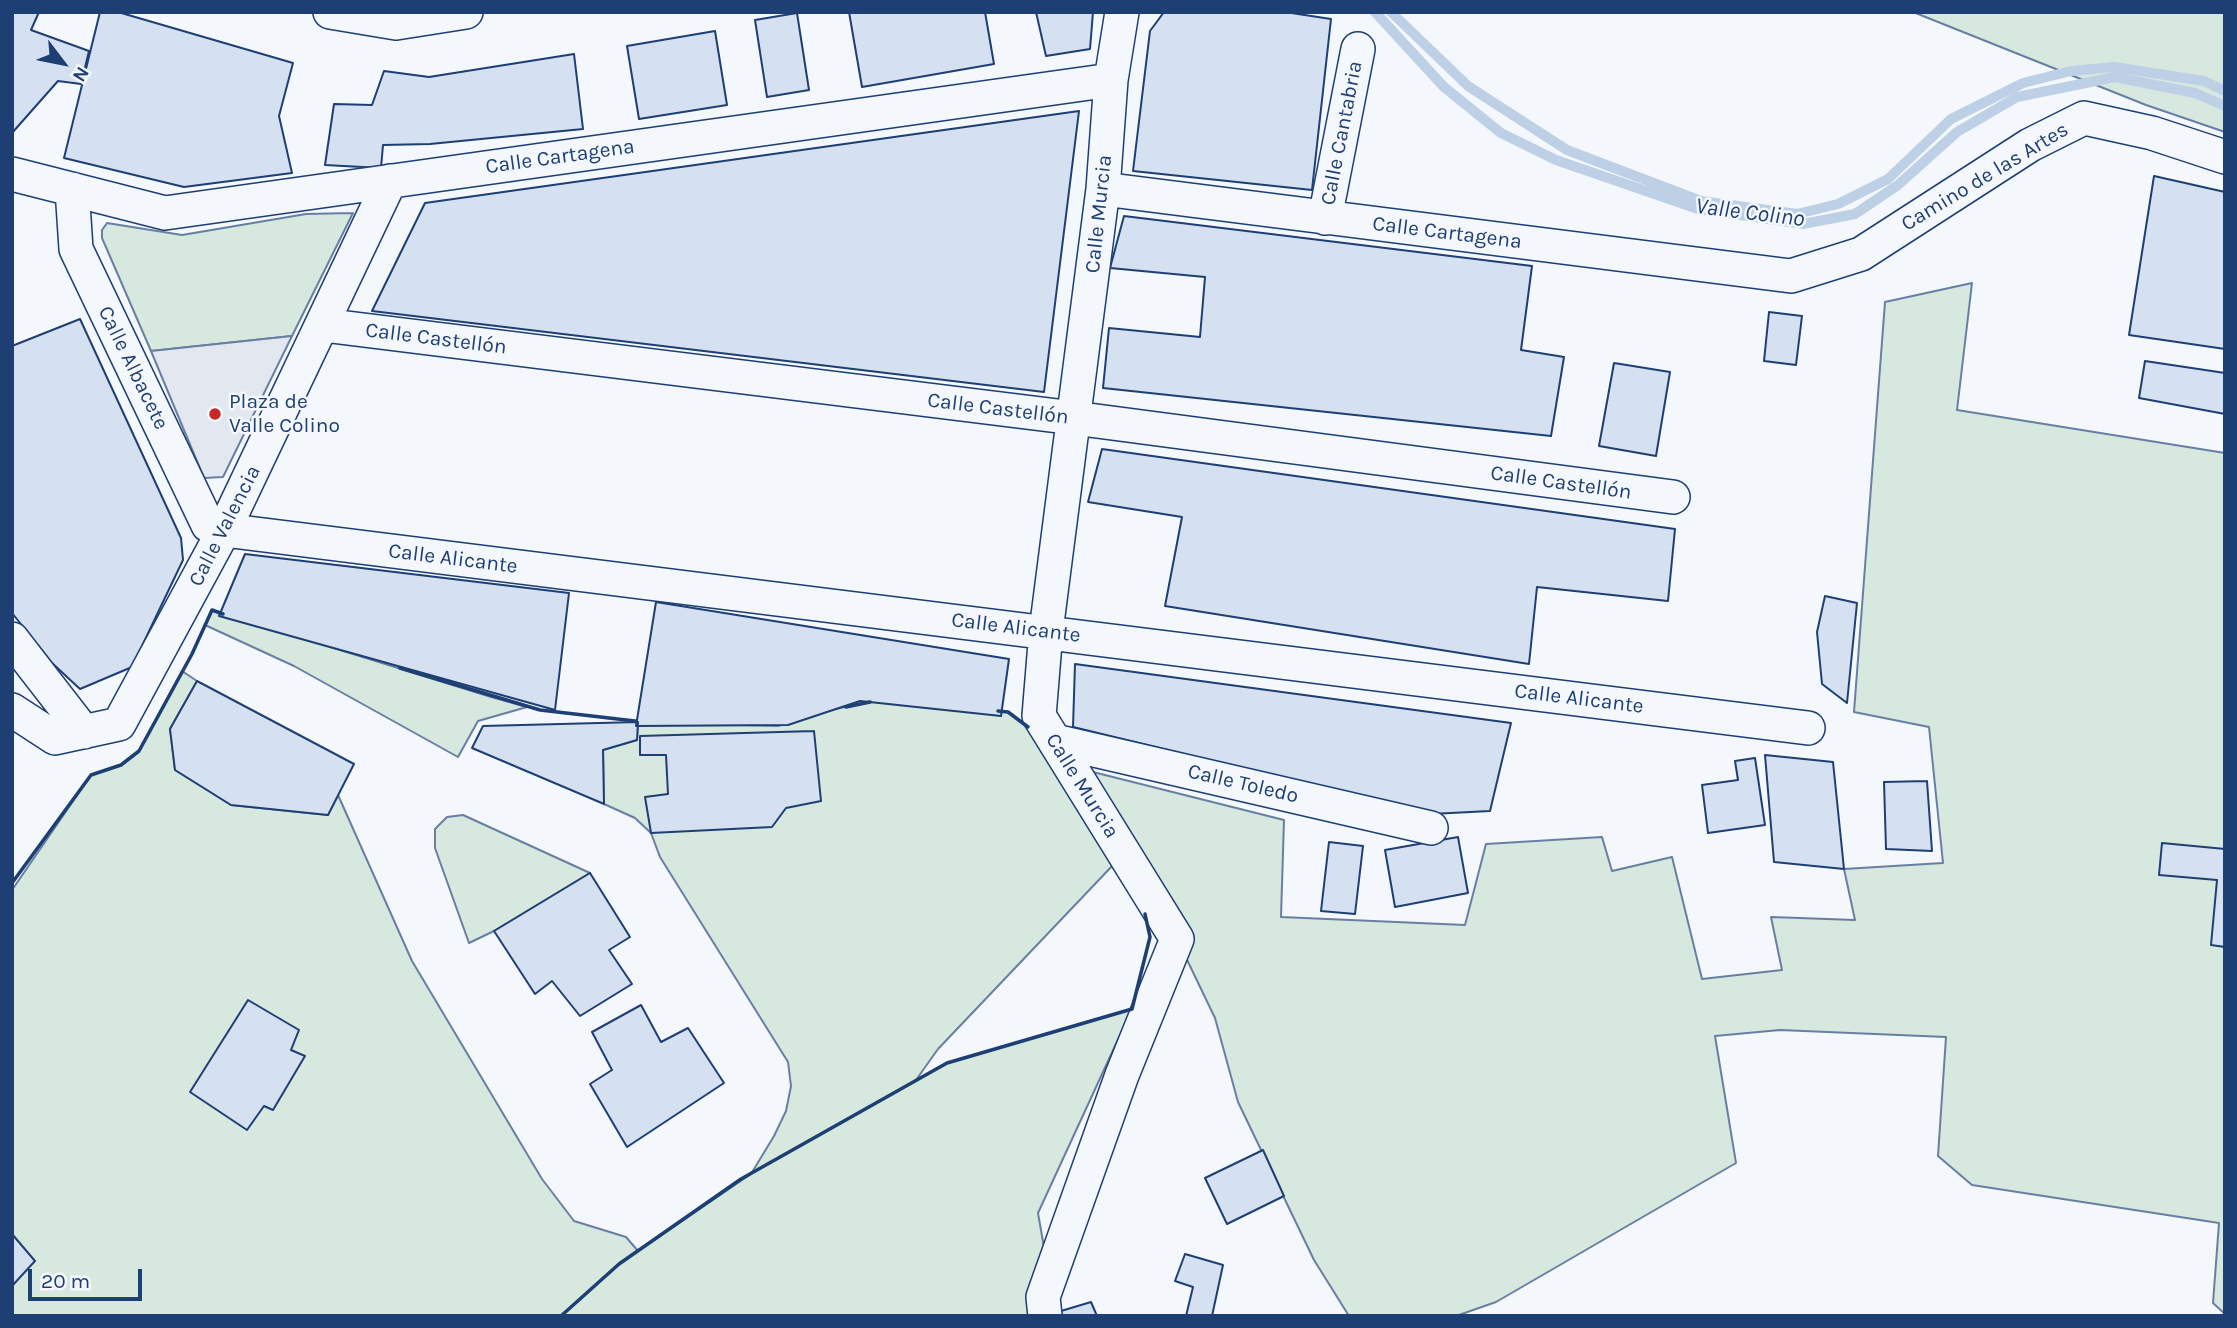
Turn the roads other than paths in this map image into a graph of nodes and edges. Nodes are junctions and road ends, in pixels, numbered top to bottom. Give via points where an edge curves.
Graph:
1 (330, 12) edge
2 (466, 12) edge
3 (1122, 12) edge
4 (1358, 49) dead end
5 (1111, 80) junction
6 (2225, 157) edge
7 (12, 174) edge
8 (390, 181) junction
9 (72, 189) junction
10 (1103, 189) junction
11 (1325, 218) junction
12 (1791, 276) joint
13 (323, 325) junction
14 (1074, 418) junction
15 (1673, 497) dead end
16 (224, 530) junction
17 (1046, 631) junction
18 (12, 639) edge
19 (12, 710) edge
20 (1808, 727) dead end
21 (84, 732) junction
22 (1055, 741) junction
23 (1431, 828) dead end
24 (1045, 1316) edge

1 - 2 street via 397,23
3 - 5 street, Calle Murcia
4 - 11 street, Calle Cantabria
5 - 8 street, Calle Cartagena
5 - 10 street, Calle Murcia
6 - 12 street, Camino de las Artes via 2152,133 2084,118 2030,145 1861,254
7 - 9 street, Calle Cartagena
8 - 9 street, Calle Cartagena via 165,213
8 - 13 street, Calle Valencia
9 - 16 street, Calle Albacete via 76,249 208,525
10 - 11 street, Calle Cartagena
10 - 14 street, Calle Murcia
11 - 12 street, Calle Cartagena
13 - 14 street, Calle Castellón
13 - 16 street, Calle Valencia
14 - 15 street, Calle Castellón
14 - 17 street, Calle Murcia
16 - 17 street, Calle Alicante
16 - 21 street, Calle Valencia via 119,724
17 - 20 street, Calle Alicante
17 - 22 street, Calle Murcia via 1039,716
18 - 21 street
19 - 21 street, Calle Valencia via 55,738
22 - 23 street, Calle Toledo
22 - 24 street, Calle Murcia via 1177,939 1122,1075 1043,1297

